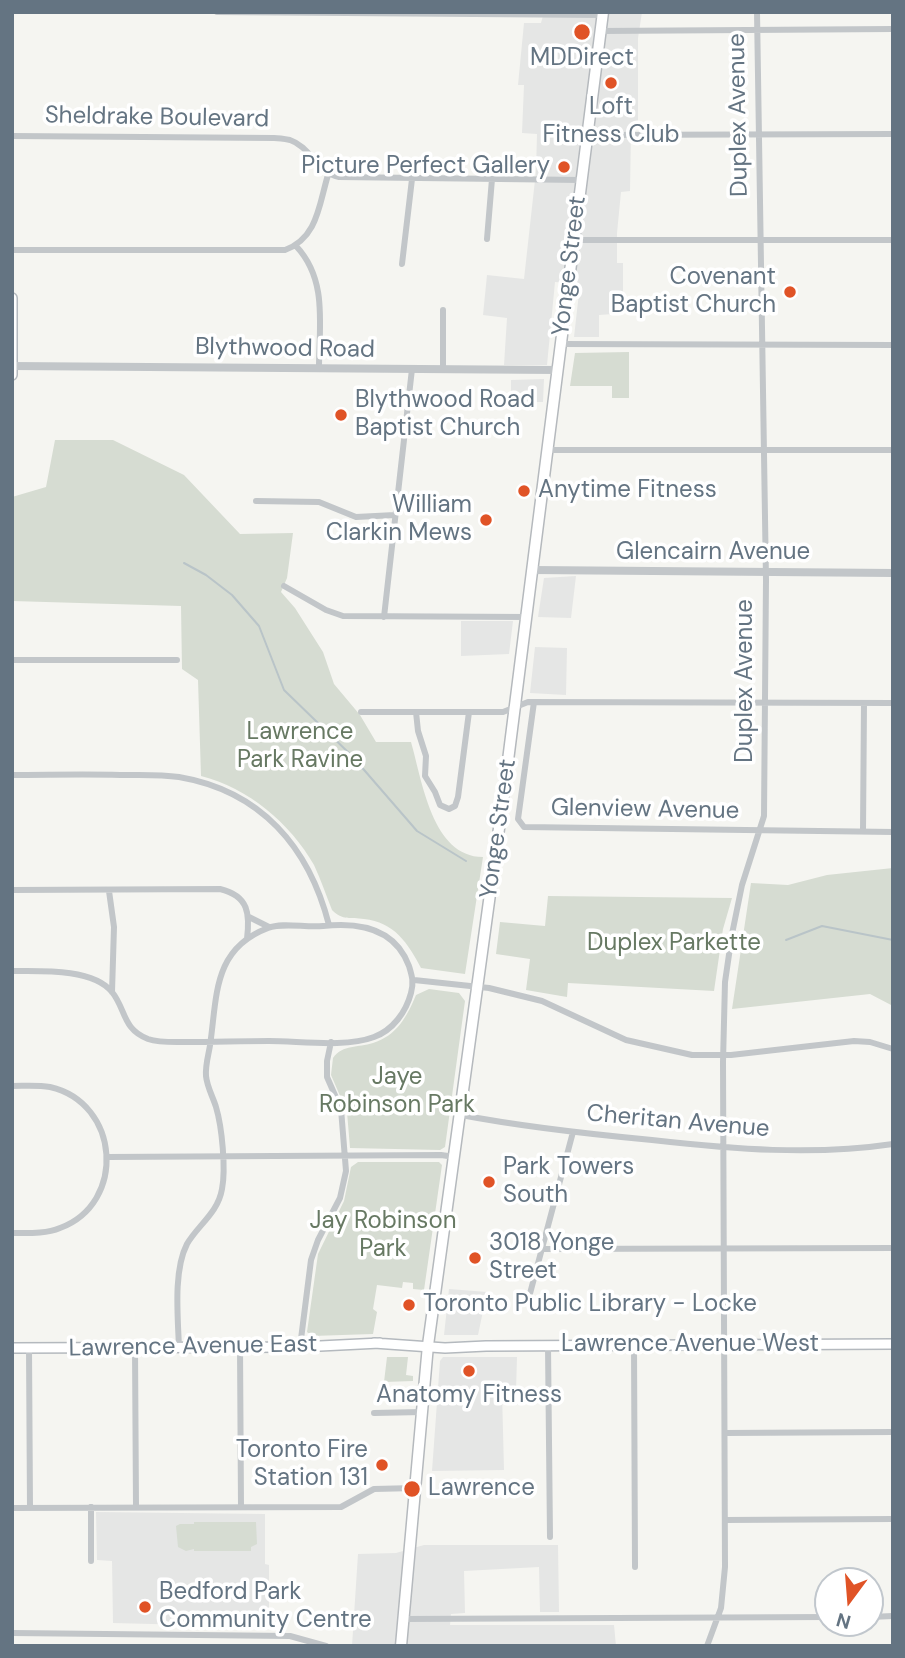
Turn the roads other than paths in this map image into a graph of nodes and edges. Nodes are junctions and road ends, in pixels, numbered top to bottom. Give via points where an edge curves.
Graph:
1 (217, 12) edge
2 (757, 12) edge
3 (603, 14) edge
4 (893, 29) edge
5 (755, 30) junction
6 (601, 31) junction
7 (893, 134) edge
8 (587, 135) junction
9 (758, 135) junction
10 (12, 136) edge
11 (328, 175) junction
12 (412, 179) junction
13 (492, 179) junction
14 (581, 180) junction
15 (487, 239) dead end
16 (574, 240) junction
17 (761, 240) junction
18 (893, 240) edge
19 (296, 246) junction
20 (12, 250) edge
21 (402, 264) dead end
22 (12, 298) edge
23 (443, 310) dead end
24 (560, 344) junction
25 (764, 345) junction
26 (893, 345) edge
27 (13, 366) edge
28 (319, 368) junction
29 (412, 369) junction
30 (443, 370) junction
31 (557, 370) junction
32 (12, 375) edge
33 (547, 450) junction
34 (893, 450) edge
35 (764, 451) junction
36 (256, 501) dead end
37 (395, 515) junction
38 (533, 570) junction
39 (765, 573) junction
40 (893, 573) edge
41 (284, 586) dead end
42 (384, 617) junction
43 (527, 617) junction
44 (12, 660) edge
45 (177, 660) dead end
46 (534, 702) junction
47 (765, 703) junction
48 (893, 703) edge
49 (864, 704) junction
50 (516, 707) junction
51 (361, 712) dead end
52 (416, 712) junction
53 (469, 712) junction
54 (12, 775) edge
55 (760, 831) junction
56 (863, 831) junction
57 (893, 832) edge
58 (12, 890) edge
59 (109, 891) junction
60 (249, 917) junction
61 (329, 925) junction
62 (269, 927) junction
63 (247, 939) junction
64 (12, 971) edge
65 (414, 980) junction
66 (477, 986) junction
67 (112, 992) junction
68 (211, 1042) junction
69 (331, 1042) junction
70 (893, 1049) edge
71 (723, 1055) junction
72 (12, 1086) edge
73 (461, 1115) junction
74 (573, 1132) junction
75 (893, 1144) edge
76 (724, 1147) junction
77 (222, 1156) junction
78 (344, 1156) junction
79 (108, 1157) junction
80 (455, 1157) junction
81 (12, 1233) edge
82 (893, 1248) edge
83 (543, 1249) junction
84 (725, 1249) junction
85 (528, 1301) dead end
86 (428, 1345) junction
87 (893, 1345) edge
88 (300, 1346) junction
89 (548, 1346) junction
90 (634, 1346) junction
91 (725, 1346) junction
92 (240, 1347) junction
93 (12, 1348) edge
94 (29, 1348) junction
95 (135, 1348) junction
96 (179, 1348) junction
97 (422, 1412) junction
98 (374, 1413) dead end
99 (893, 1432) edge
100 (725, 1433) junction
101 (415, 1488) junction
102 (30, 1507) junction
103 (91, 1507) junction
104 (136, 1507) junction
105 (242, 1507) junction
106 (12, 1508) edge
107 (893, 1519) edge
108 (726, 1520) junction
109 (550, 1537) dead end
110 (91, 1562) dead end
111 (635, 1567) dead end
112 (718, 1617) junction
113 (814, 1617) edge
114 (404, 1619) junction
115 (12, 1633) edge
116 (326, 1646) edge
117 (401, 1646) edge
118 (707, 1646) edge

1 - 3 street
2 - 5 street, Duplex Avenue
3 - 6 main road, Yonge Street
4 - 5 street
5 - 6 street
5 - 9 street, Duplex Avenue
6 - 8 main road, Yonge Street
7 - 9 street
8 - 9 street
8 - 14 main road, Yonge Street
9 - 17 street, Duplex Avenue
10 - 11 street, Sheldrake Boulevard via 291,140
11 - 12 street
11 - 19 street via 315,222
12 - 13 street
12 - 21 street
13 - 14 street
13 - 15 street
14 - 16 main road, Yonge Street
16 - 17 street
16 - 24 main road, Yonge Street
17 - 18 street
17 - 25 street, Duplex Avenue
19 - 20 street via 285,250
19 - 28 street via 318,286
22 - 27 main road
23 - 30 street
24 - 25 street
24 - 31 main road, Yonge Street
25 - 26 street
25 - 35 street, Duplex Avenue
27 - 28 street, Blythwood Road
27 - 32 main road
28 - 29 street, Blythwood Road
29 - 30 street, Blythwood Road
29 - 37 street
30 - 31 street, Blythwood Road
31 - 33 main road, Yonge Street
33 - 35 street
33 - 38 main road, Yonge Street
34 - 35 street
35 - 39 street, Duplex Avenue
36 - 37 street via 319,502 356,517
37 - 42 street
38 - 39 street, Glencairn Avenue
38 - 43 main road, Yonge Street
39 - 40 street, Glencairn Avenue
39 - 47 street, Duplex Avenue
41 - 42 street via 335,614
42 - 43 street
43 - 50 main road, Yonge Street
44 - 45 street
46 - 47 street
46 - 50 street
46 - 55 street, Glenview Avenue via 518,819 524,827
47 - 49 street
47 - 55 street, Duplex Avenue
48 - 49 street
49 - 56 street
50 - 53 street via 503,712
50 - 66 main road, Yonge Street
51 - 52 street
52 - 53 street
52 - 53 street via 426,756 425,776 446,809 455,806 458,797
54 - 61 street via 160,775 234,794 260,811 292,843 315,881
55 - 56 street, Glenview Avenue
55 - 71 street, Duplex Avenue via 732,934
56 - 57 street, Glenview Avenue
58 - 59 street
59 - 60 street via 220,889 238,898
59 - 67 street via 114,927
60 - 62 street
60 - 63 street
61 - 62 street
61 - 65 street via 361,926 384,934 403,953
62 - 63 street
63 - 68 street via 219,979
64 - 67 street via 69,972
65 - 66 street
65 - 69 street via 405,1009 382,1034
66 - 71 street via 553,1004 639,1044 692,1055
66 - 73 main road, Yonge Street
67 - 68 street via 125,1020 147,1038
68 - 69 street
68 - 77 street via 206,1076 220,1124
69 - 78 street via 327,1077 341,1109
70 - 71 street via 854,1041
71 - 76 street, Duplex Avenue
72 - 79 street via 52,1087 80,1101 99,1124
73 - 74 street, Cheritan Avenue
73 - 80 main road, Yonge Street
74 - 76 street, Cheritan Avenue
74 - 83 street
75 - 76 street, Cheritan Avenue via 804,1151
76 - 84 street, Duplex Avenue
77 - 78 street
77 - 79 street
77 - 96 street via 223,1186 218,1203 192,1236 180,1263
78 - 80 street
78 - 88 street via 342,1191 311,1260
79 - 81 street via 100,1192 79,1218 55,1230
80 - 86 main road, Yonge Street
82 - 84 street
83 - 84 street
83 - 85 street
84 - 91 street, Duplex Avenue
86 - 88 main road, Lawrence Avenue East
86 - 89 main road, Lawrence Avenue West
86 - 97 main road, Yonge Street
87 - 91 main road, Lawrence Avenue West
88 - 92 main road, Lawrence Avenue East
89 - 90 main road, Lawrence Avenue West
89 - 109 street
90 - 91 main road, Lawrence Avenue West
90 - 111 street
91 - 100 street, Duplex Avenue
92 - 96 main road, Lawrence Avenue East
92 - 105 street
93 - 94 main road, Lawrence Avenue East
94 - 95 main road, Lawrence Avenue East
94 - 102 street
95 - 96 main road, Lawrence Avenue East
95 - 104 street
97 - 98 street
97 - 101 main road, Yonge Street
99 - 100 street
100 - 108 street, Duplex Avenue
101 - 105 street via 374,1489 341,1507
101 - 114 main road, Yonge Street
102 - 103 street
102 - 106 street
103 - 104 street
103 - 110 street
104 - 105 street
107 - 108 street
108 - 112 street, Duplex Avenue
112 - 113 street
112 - 114 street
112 - 118 street, Duplex Avenue
114 - 117 main road, Yonge Street
115 - 116 street via 290,1636

